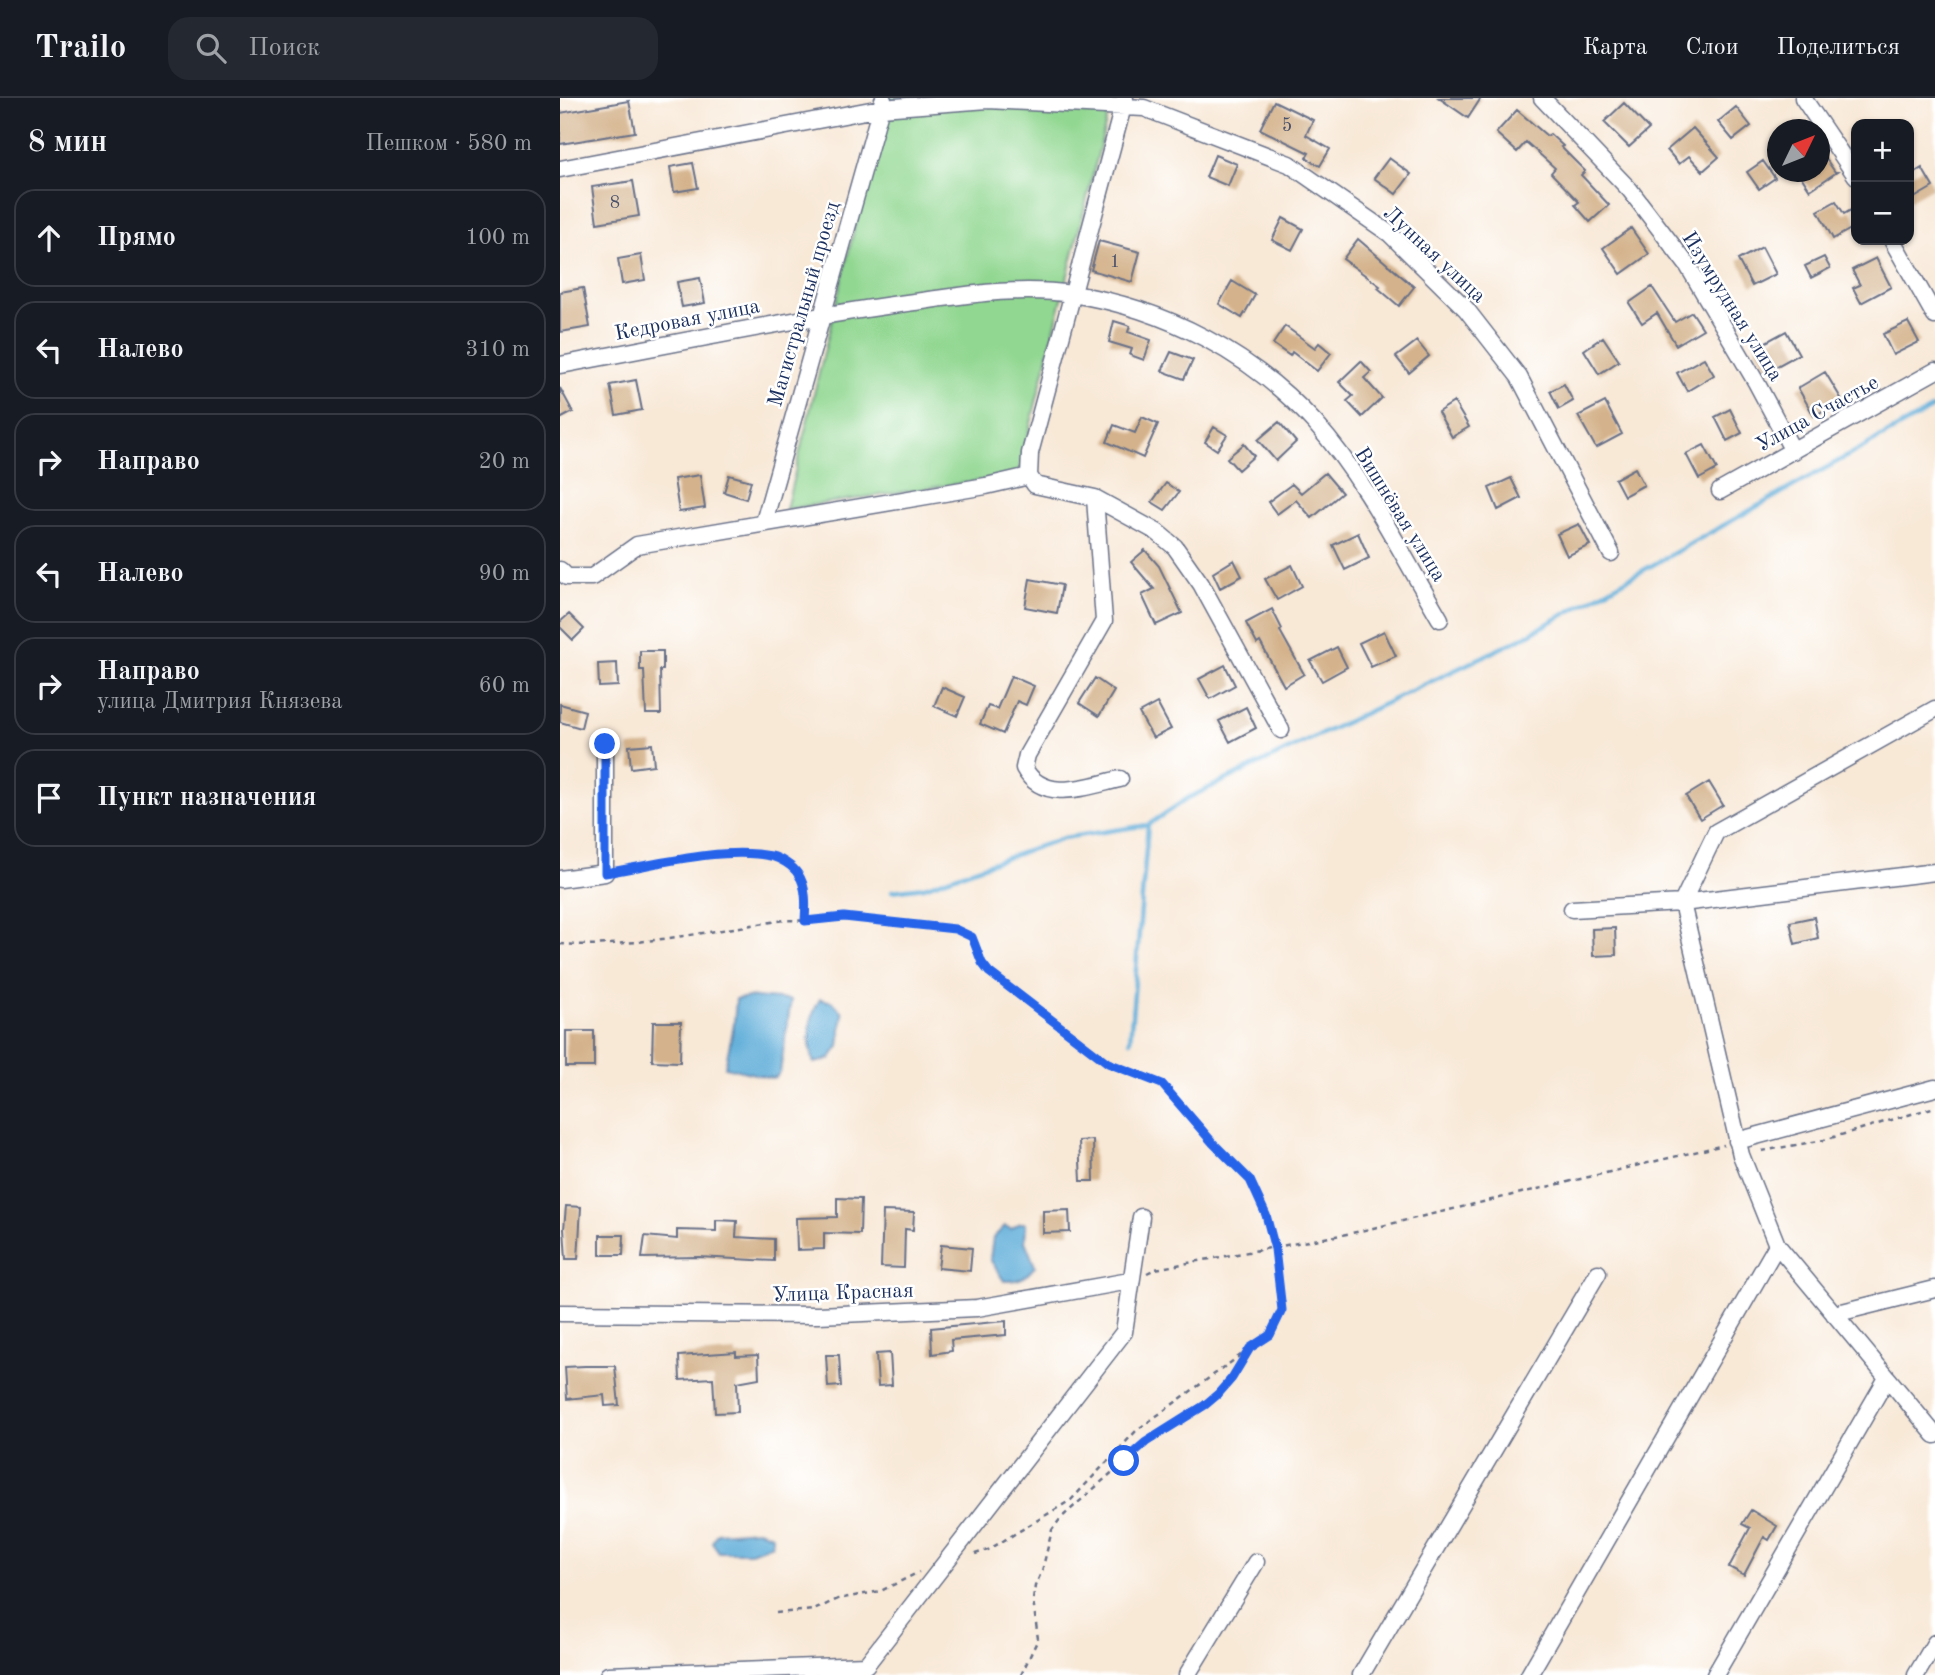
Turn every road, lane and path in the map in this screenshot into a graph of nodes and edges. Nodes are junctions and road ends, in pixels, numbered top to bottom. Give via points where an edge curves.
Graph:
1 (1542, 98) edge
2 (1803, 98) edge
3 (882, 103) edge
4 (1124, 103) edge
5 (560, 169) edge
6 (1851, 169) edge
7 (1895, 245) edge
8 (1072, 294) junction
9 (822, 314) junction
10 (1935, 316) edge
11 (560, 365) edge
12 (1935, 371) edge
13 (1793, 450) junction
14 (1029, 476) junction
15 (1720, 491) dead end
16 (1095, 499) junction
17 (764, 522) junction
18 (1611, 553) dead end
19 (564, 573) edge
20 (1440, 619) dead end
21 (1935, 709) edge
22 (1281, 730) dead end
23 (605, 744) dead end
24 (1120, 779) dead end
25 (1935, 872) edge
26 (605, 873) junction
27 (560, 879) edge
28 (1682, 904) junction
29 (1572, 909) dead end
30 (805, 921) junction
31 (560, 944) edge
32 (1935, 1088) edge
33 (1935, 1107) edge
34 (1739, 1148) junction
35 (1141, 1217) dead end
36 (1777, 1245) junction
37 (1275, 1249) junction
38 (1598, 1273) dead end
39 (1128, 1280) junction
40 (1935, 1289) edge
41 (560, 1314) edge
42 (1834, 1314) junction
43 (1250, 1348) junction
44 (1887, 1378) junction
45 (1935, 1435) edge
46 (1256, 1562) dead end
47 (944, 1564) junction
48 (776, 1613) dead end
49 (1935, 1643) edge
50 (608, 1675) edge
51 (1021, 1675) edge
52 (1187, 1675) edge
53 (1361, 1675) edge
54 (1530, 1675) edge
55 (1715, 1675) edge
56 (1916, 1675) edge

1 - 13 street, Изумрудная улица via 1630,190 1688,266
2 - 6 street
3 - 4 street, Лунная улица
3 - 5 street, Лунная улица
3 - 9 street, Магистральный проезд
4 - 8 street
4 - 18 street, Лунная улица via 1289,164 1390,234 1466,309 1519,377
7 - 10 street
8 - 9 street, Вишнёвая улица via 980,293
8 - 14 street via 1030,453
8 - 20 street, Вишнёвая улица via 1144,311 1185,327 1237,356 1282,390 1352,469
9 - 11 street, Кедровая улица
9 - 17 street, Магистральный проезд
12 - 13 street, Улица Счастье
13 - 15 street, Улица Счастье
14 - 16 street via 1035,485
14 - 17 street
16 - 22 street via 1157,532 1186,560
16 - 24 street via 1104,621 1027,755 1024,768 1029,778 1053,790
17 - 19 street via 637,545 592,577
21 - 28 street via 1716,832
23 - 26 street
25 - 28 street
26 - 27 street
26 - 30 path via 725,853 771,856 797,872 804,884
28 - 29 street
28 - 34 street
30 - 31 path via 583,946
30 - 37 path via 844,917 955,929 972,937 989,972 1016,993 1108,1063 1162,1084 1250,1180
32 - 34 street
33 - 34 path via 1824,1140
34 - 36 street
34 - 37 path
35 - 39 street
36 - 42 street
36 - 54 street
37 - 39 path via 1156,1269
37 - 43 path via 1282,1310 1270,1335
38 - 53 street
39 - 41 street, Улица Красная via 977,1308 818,1315
39 - 47 street via 1124,1332
40 - 42 street
42 - 44 street
43 - 47 path via 1137,1430 1071,1500 988,1550
43 - 51 path via 1218,1394 1146,1442 1056,1524 1034,1586 1038,1639
44 - 45 street
44 - 55 street
46 - 52 street
47 - 48 path via 881,1591 838,1598 814,1609
47 - 50 street via 866,1665
49 - 56 street

